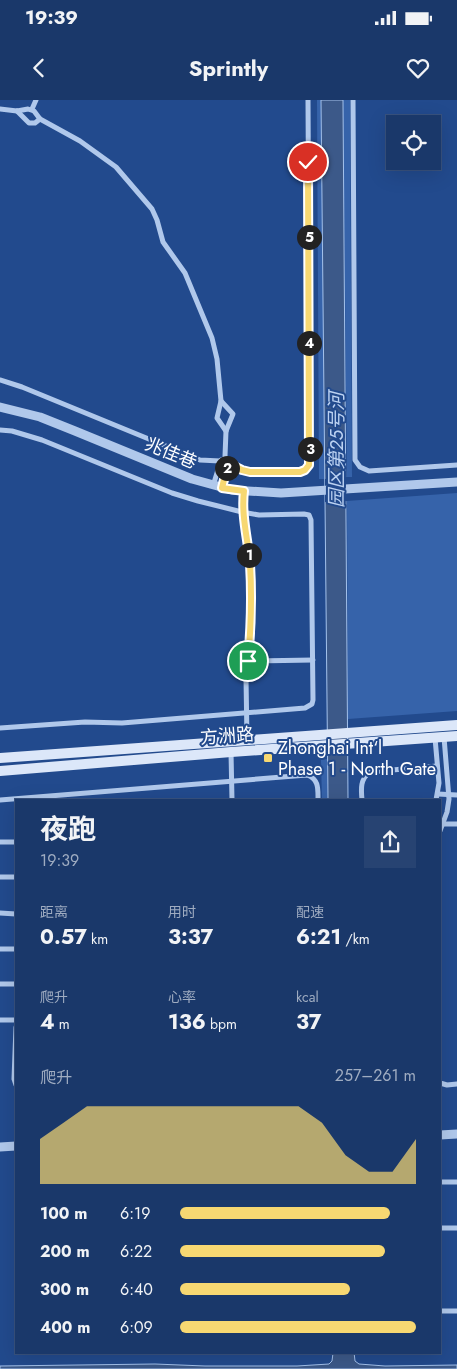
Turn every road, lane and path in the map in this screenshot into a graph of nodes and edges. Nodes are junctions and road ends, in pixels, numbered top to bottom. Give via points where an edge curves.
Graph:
1 (36, 100) edge
2 (308, 100) edge
3 (353, 100) edge
4 (0, 109) edge
5 (32, 109) junction
6 (18, 111) junction
7 (40, 119) junction
8 (0, 380) edge
9 (221, 401) junction
10 (0, 406) edge
11 (0, 430) edge
12 (226, 431) junction
13 (225, 456) junction
14 (220, 461) junction
15 (228, 463) junction
16 (457, 465) edge
17 (457, 482) edge
18 (213, 486) junction
19 (222, 488) junction
20 (244, 491) junction
21 (242, 512) junction
22 (313, 660) junction
23 (248, 661) junction
24 (247, 714) junction
25 (457, 725) edge
26 (0, 728) edge
27 (457, 736) edge
28 (440, 738) junction
29 (247, 740) junction
30 (327, 740) junction
31 (231, 752) junction
32 (0, 758) edge
33 (437, 766) junction
34 (0, 771) edge
35 (232, 782) junction
36 (90, 793) junction
37 (438, 794) junction
38 (448, 794) junction
39 (457, 795) edge
40 (90, 799) edge
41 (232, 799) edge
42 (318, 799) edge
43 (362, 799) edge
44 (436, 799) edge
45 (0, 800) edge
46 (441, 824) edge
47 (457, 824) edge
48 (441, 826) edge
49 (0, 842) edge
50 (15, 842) edge
51 (0, 877) edge
52 (15, 877) edge
53 (0, 913) edge
54 (15, 914) edge
55 (0, 949) edge
56 (15, 949) edge
57 (0, 984) edge
58 (15, 984) edge
59 (0, 1020) edge
60 (15, 1020) edge
61 (15, 1046) edge
62 (15, 1082) edge
63 (441, 1082) edge
64 (457, 1084) edge
65 (457, 1134) edge
66 (441, 1135) edge
67 (15, 1146) edge
68 (0, 1147) edge
69 (441, 1182) edge
70 (457, 1182) edge
71 (441, 1228) edge
72 (457, 1228) edge
73 (441, 1311) edge
74 (457, 1311) edge

1 - 5 street
2 - 15 street via 309,465 300,472 250,472
3 - 16 street via 355,460 369,471
4 - 6 street
5 - 6 street
5 - 7 street
6 - 7 street via 29,123
7 - 9 street via 104,157 125,176 152,210 163,242 185,274 212,338
8 - 14 street via 200,460
9 - 12 street via 217,418
9 - 12 street via 233,414
10 - 18 street, 兆佳巷 via 40,417
11 - 21 street via 42,440 172,493
12 - 13 street
13 - 14 street
13 - 15 street
14 - 15 street
14 - 18 street
15 - 19 street
17 - 20 street, 兆佳巷 via 325,491
18 - 19 street, 兆佳巷
19 - 20 street, 兆佳巷
20 - 21 street
21 - 22 street via 304,514 310,517
21 - 23 street via 250,565
22 - 23 street
22 - 24 street via 313,700 308,708
23 - 24 street
24 - 26 street
24 - 29 street
25 - 30 main road, 方洲路 via 348,733
27 - 28 main road, 方洲路
28 - 30 main road, 方洲路 via 348,744
28 - 33 street
28 - 38 street
29 - 30 main road, 方洲路
29 - 32 main road, 方洲路
30 - 31 main road, 方洲路
31 - 34 main road, 方洲路
31 - 35 street
33 - 37 street
33 - 43 street via 370,772 361,784
35 - 36 street
35 - 41 street
35 - 42 street via 307,775 318,784
36 - 40 street
36 - 45 street
37 - 38 street
37 - 44 street
38 - 39 street
38 - 46 street via 449,805
47 - 48 street
49 - 50 street
51 - 52 street
53 - 54 street
55 - 56 street
57 - 58 street
59 - 60 street
61 - 62 street
63 - 64 street
65 - 66 street
67 - 68 street
69 - 70 street
71 - 72 street
73 - 74 street

